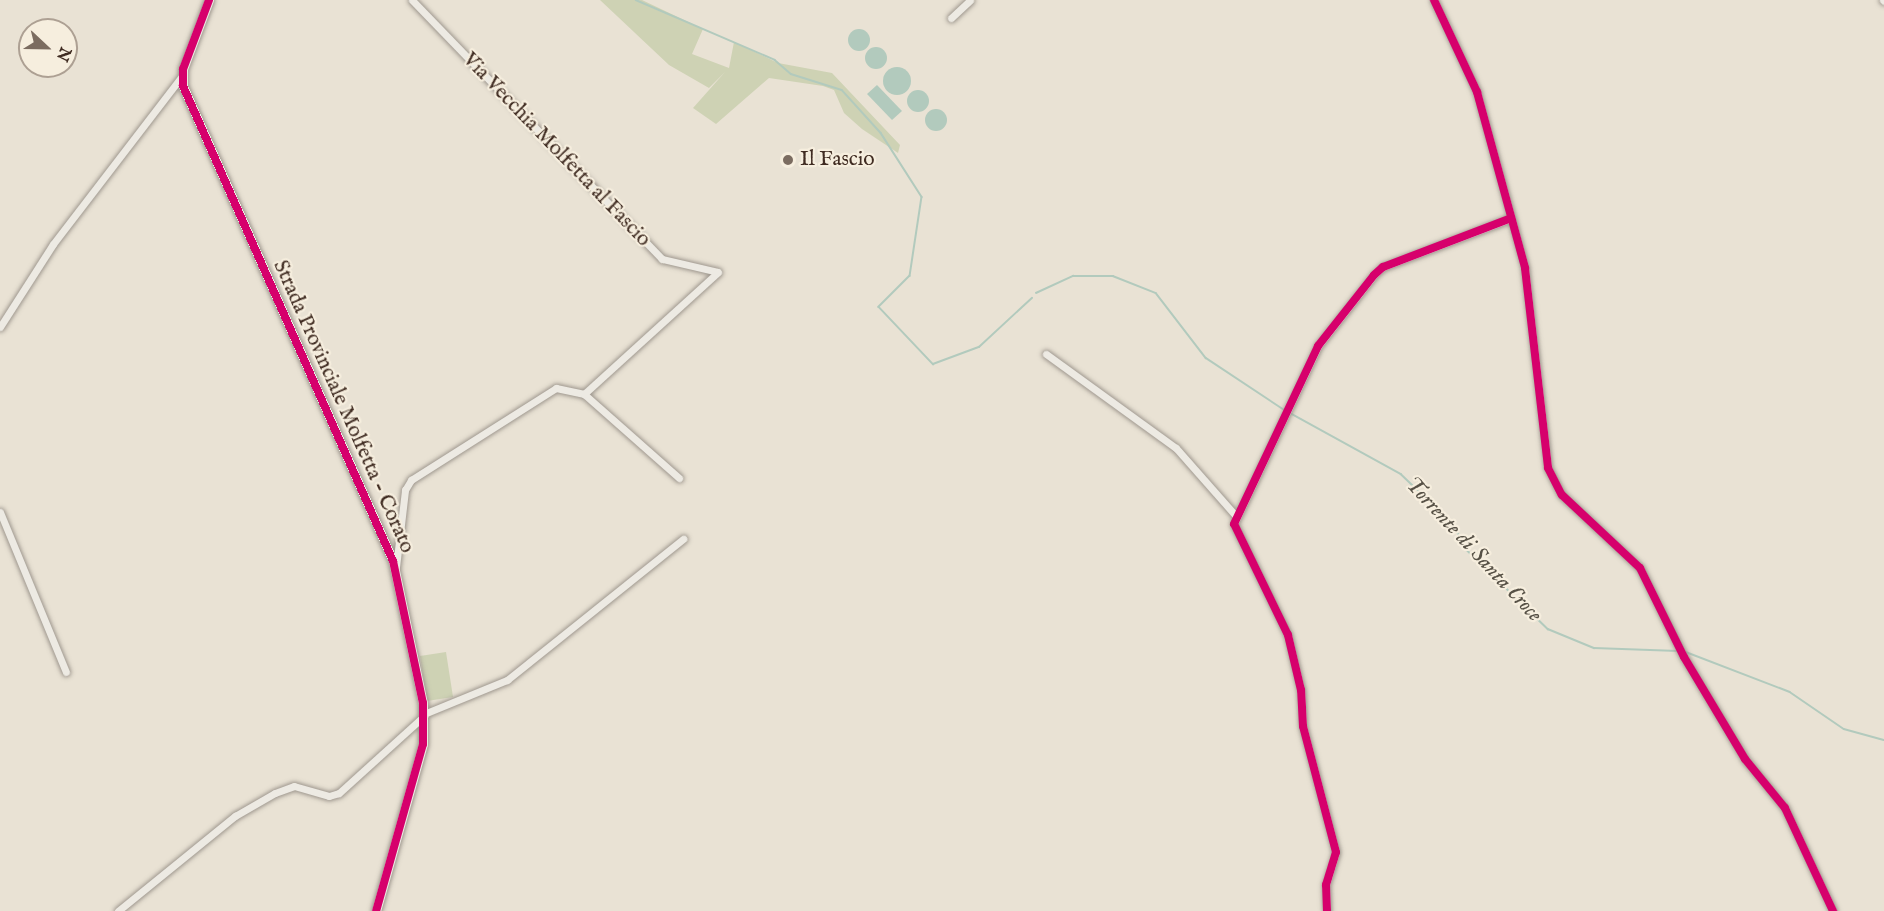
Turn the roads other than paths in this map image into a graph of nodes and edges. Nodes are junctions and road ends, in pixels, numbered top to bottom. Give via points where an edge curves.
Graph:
1 (209, 0) edge
2 (412, 0) edge
3 (970, 0) edge
4 (1434, 0) edge
5 (951, 18) dead end
6 (182, 76) junction
7 (1511, 218) junction
8 (0, 327) edge
9 (1046, 354) dead end
10 (584, 394) junction
11 (679, 478) dead end
12 (0, 512) edge
13 (1236, 516) junction
14 (683, 539) dead end
15 (396, 571) junction
16 (66, 672) dead end
17 (424, 715) junction
18 (118, 911) edge
19 (376, 911) edge
20 (1327, 911) edge
21 (1833, 911) edge

1 - 6 street
2 - 10 street, Via Vecchia Molfetta al Fascio via 662,259 718,272
3 - 5 street
4 - 7 street via 1477,92
6 - 8 street via 53,244
6 - 15 street, Strada Provinciale Molfetta - Corato
7 - 13 street via 1383,267 1318,346
7 - 21 street via 1525,268 1548,468 1562,495 1640,568 1684,657 1746,759 1785,808
9 - 13 street via 1176,448
10 - 11 street
10 - 15 street via 556,388 411,480 405,490
12 - 16 street
13 - 20 street via 1234,524 1248,562 1288,635 1301,690 1303,726 1336,852 1326,885
14 - 17 street via 507,680
15 - 17 street, Strada Provinciale Molfetta - Corato
17 - 18 street via 339,793 329,796 294,786 275,793 235,816
17 - 19 street, Strada Provinciale Molfetta - Corato via 423,744

